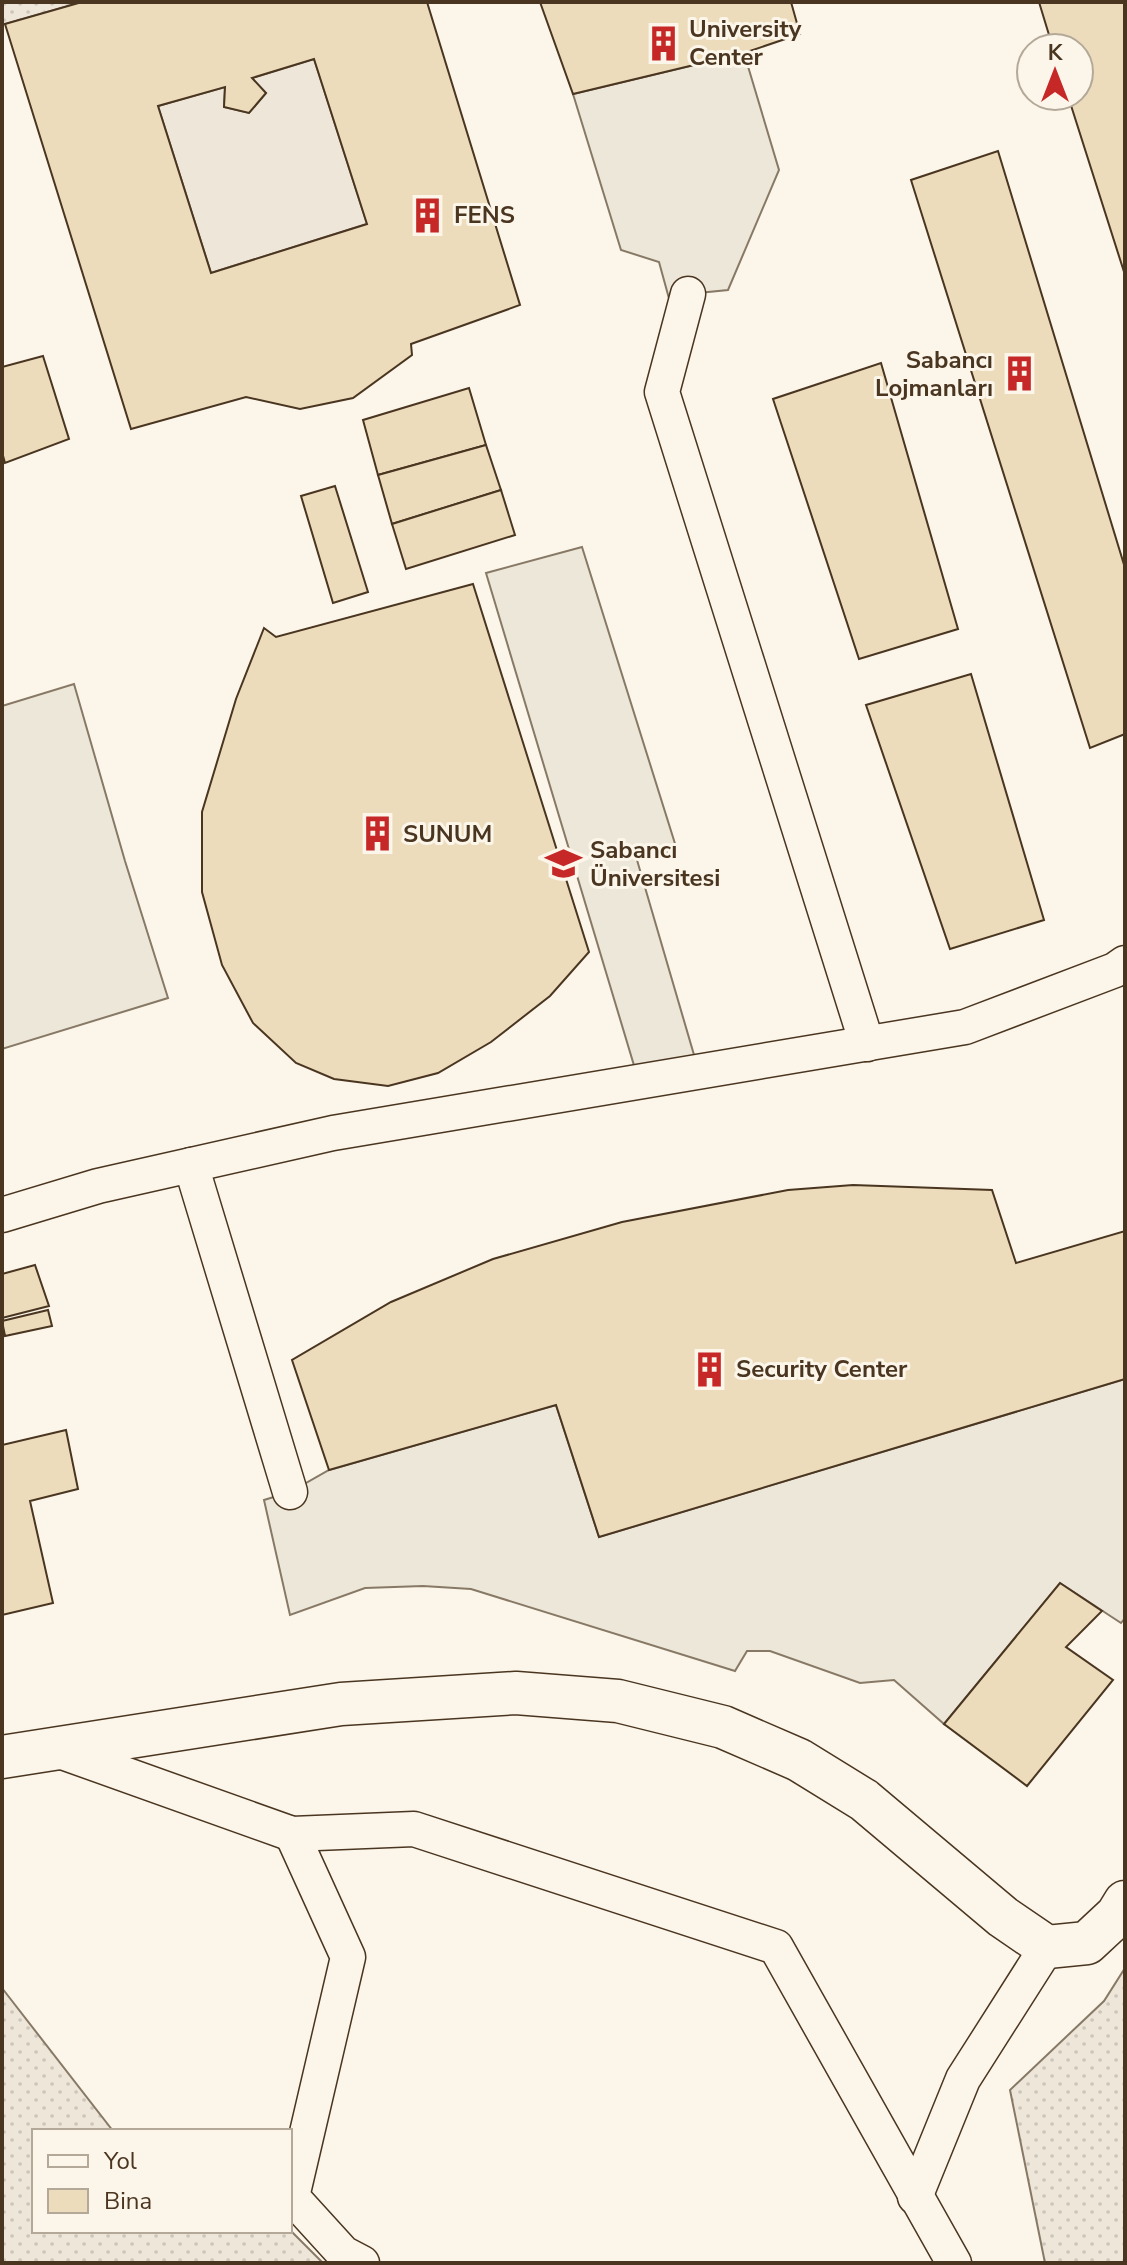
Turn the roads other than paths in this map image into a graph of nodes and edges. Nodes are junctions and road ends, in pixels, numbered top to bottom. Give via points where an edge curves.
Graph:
1 (688, 294) dead end
2 (1125, 963) edge
3 (867, 1044) junction
4 (191, 1165) junction
5 (2, 1215) edge
6 (290, 1492) dead end
7 (54, 1749) junction
8 (2, 1757) edge
9 (292, 1834) junction
10 (1125, 1902) edge
11 (1047, 1947) junction
12 (915, 2197) junction
13 (362, 2263) edge
14 (954, 2263) edge

1 - 3 street via 662,392
2 - 3 street via 965,1027
3 - 4 street via 333,1133
4 - 5 street
4 - 6 street
7 - 8 street
7 - 9 street
7 - 11 street via 341,1704 516,1693 618,1701 723,1727 799,1760 864,1800 1003,1917
9 - 12 street via 414,1829 776,1947
9 - 13 street via 348,1957 292,2197 343,2253
10 - 11 street via 1087,1943
11 - 12 street via 963,2079
12 - 14 street

